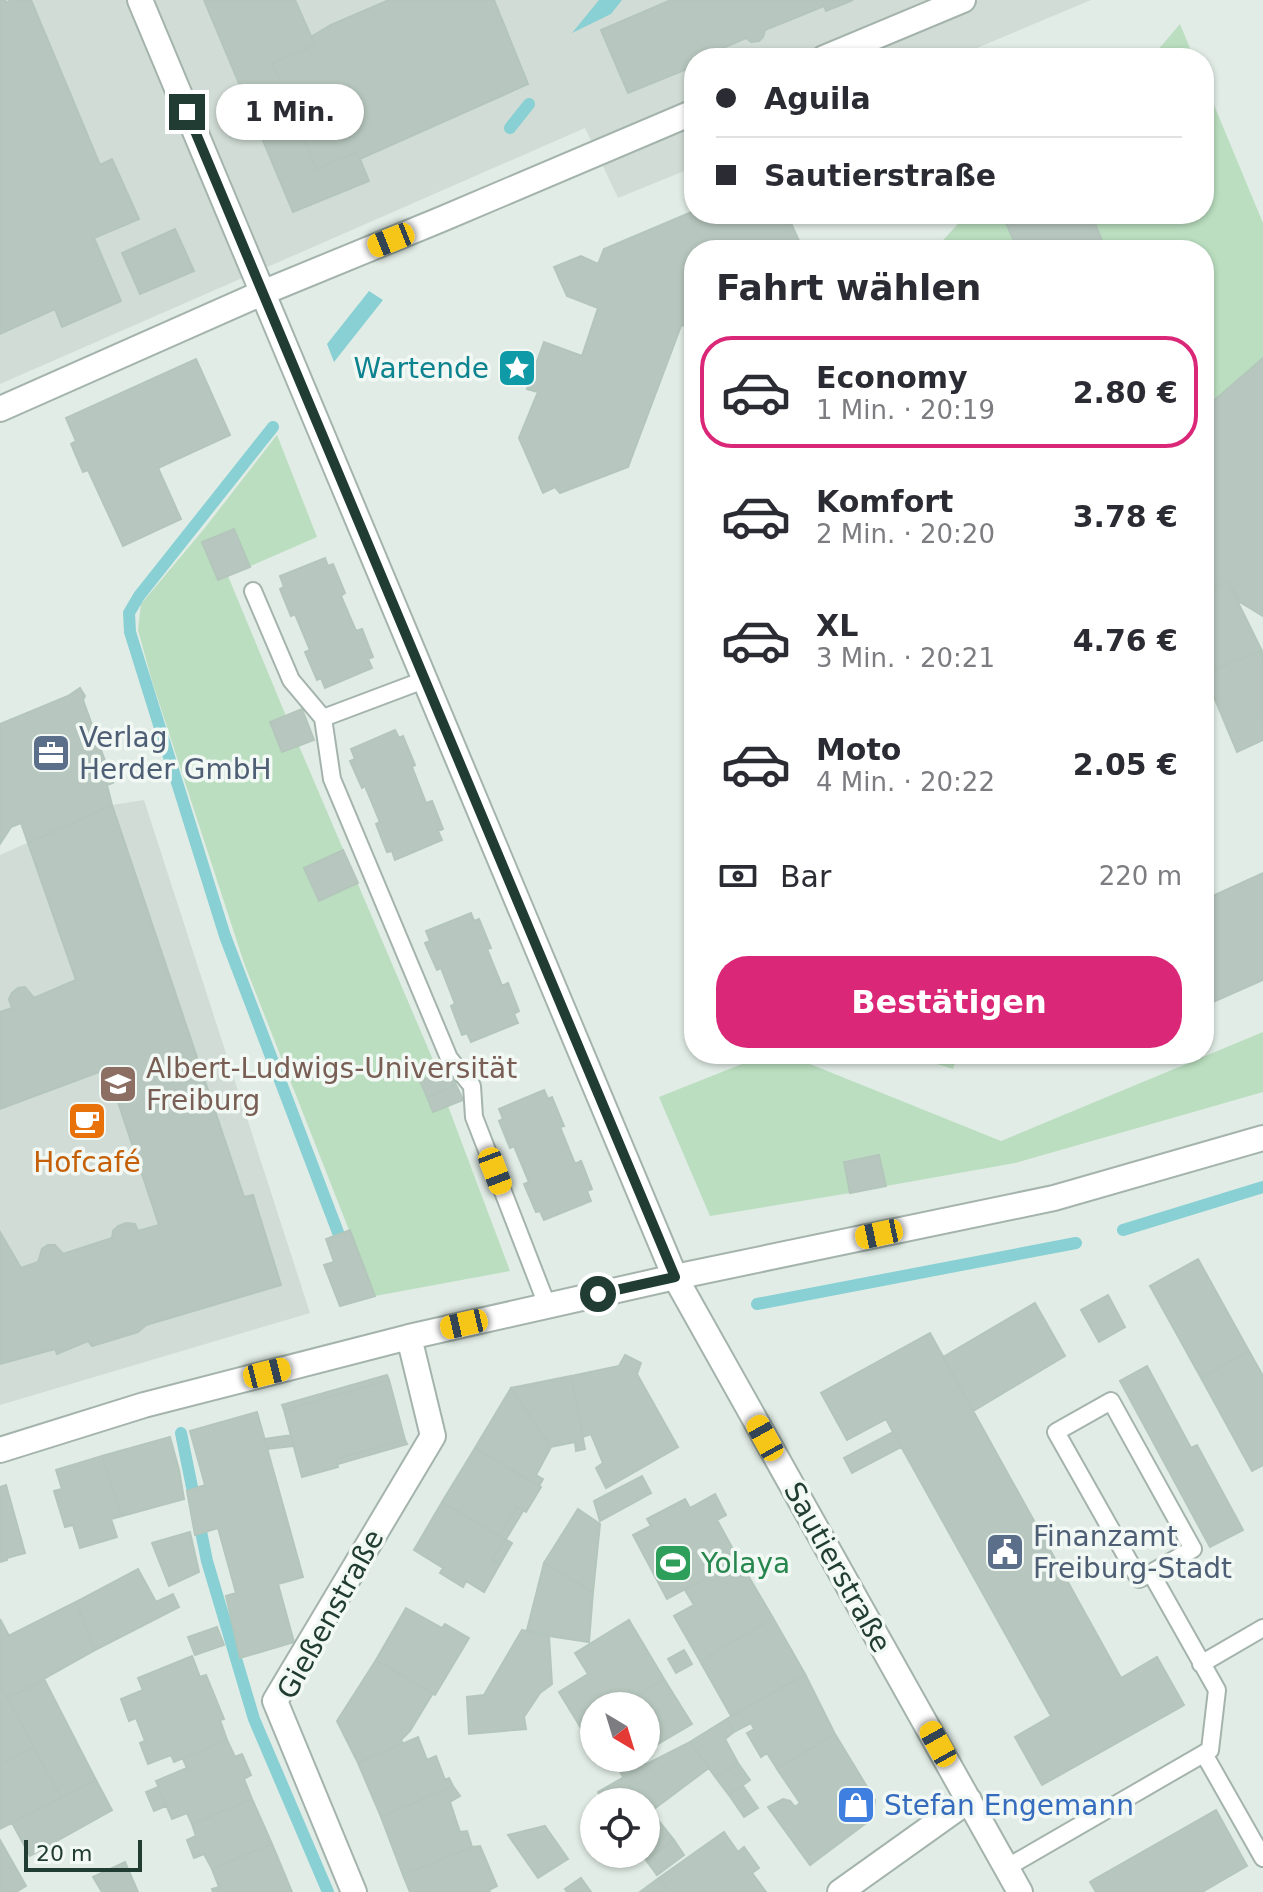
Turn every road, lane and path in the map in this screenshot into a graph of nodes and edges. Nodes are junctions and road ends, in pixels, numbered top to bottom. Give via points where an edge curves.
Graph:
1 (140, 0) edge
2 (963, 0) edge
3 (848, 48) edge
4 (684, 116) edge
5 (262, 293) junction
6 (0, 409) edge
7 (253, 591) dead end
8 (424, 680) junction
9 (323, 718) junction
10 (1263, 1138) edge
11 (675, 1277) junction
12 (547, 1305) junction
13 (409, 1337) junction
14 (0, 1450) edge
15 (1151, 1573) junction
16 (1263, 1628) edge
17 (1201, 1664) junction
18 (1204, 1754) junction
19 (969, 1800) junction
20 (1263, 1858) edge
21 (1006, 1868) junction
22 (354, 1892) edge
23 (840, 1892) edge
24 (1020, 1892) edge

1 - 5 street, Sautierstraße
2 - 3 street
4 - 5 street
5 - 6 street
5 - 8 street, Sautierstraße
7 - 9 lane via 291,680
8 - 9 lane
8 - 11 street, Sautierstraße
9 - 12 lane via 332,779 449,1058 472,1086 474,1117
10 - 11 street via 1054,1198
11 - 12 street
11 - 19 street, Sautierstraße
12 - 13 street
13 - 14 street via 144,1405
13 - 22 street, Gießenstraße via 433,1436 275,1701
15 - 15 lane via 1139,1579 1056,1432 1111,1401 1193,1549
15 - 17 lane
16 - 17 lane
17 - 18 lane via 1217,1690 1210,1750
18 - 20 lane
18 - 21 lane
19 - 21 street, Sautierstraße
19 - 23 street
21 - 24 street, Sautierstraße

